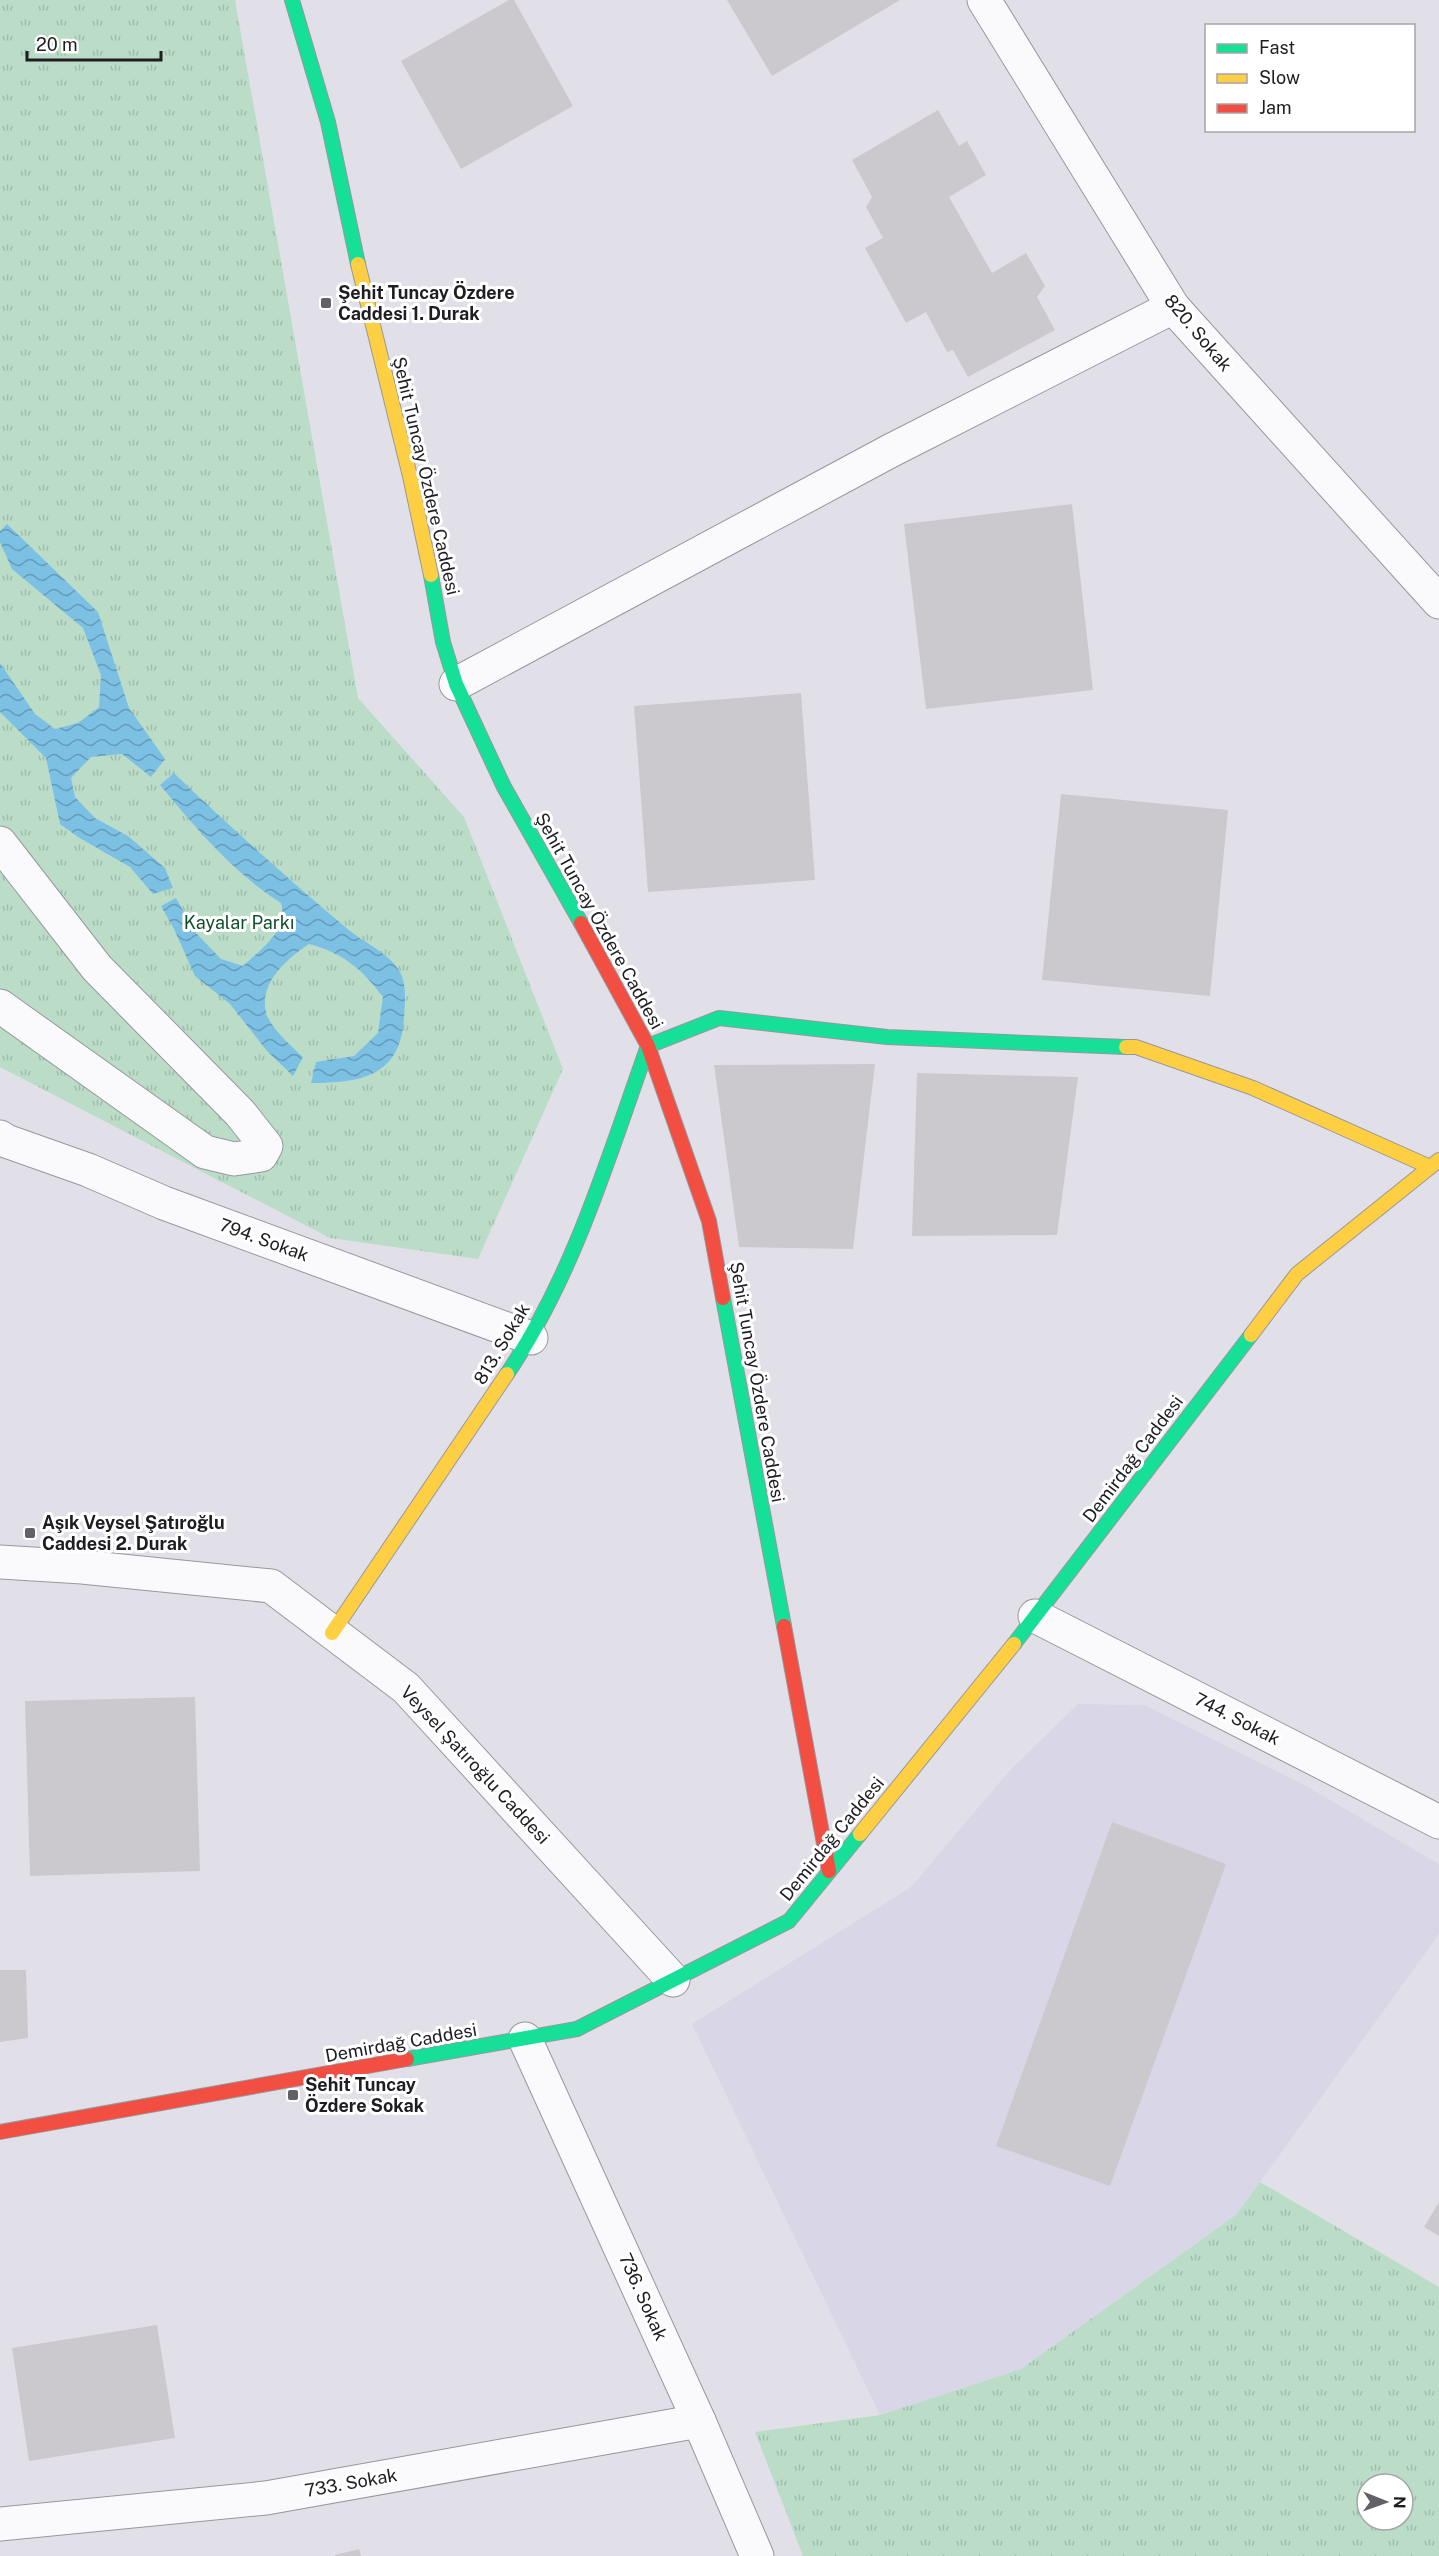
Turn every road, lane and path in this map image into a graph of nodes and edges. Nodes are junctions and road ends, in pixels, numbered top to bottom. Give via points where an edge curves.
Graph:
1 (292, 0) edge
2 (984, 0) edge
3 (1173, 307) junction
4 (1439, 602) edge
5 (456, 684) junction
6 (0, 843) edge
7 (0, 1006) edge
8 (648, 1046) junction
9 (2, 1140) edge
10 (1434, 1163) edge
11 (531, 1338) junction
12 (0, 1562) edge
13 (1035, 1616) junction
14 (332, 1632) junction
15 (1439, 1822) edge
16 (829, 1871) junction
17 (673, 1980) junction
18 (525, 2039) junction
19 (0, 2132) edge
20 (699, 2421) junction
21 (0, 2524) edge
22 (757, 2556) edge

1 - 5 street, Şehit Tuncay Özdere Caddesi via 328,122 436,596 443,642
2 - 3 street, 820. Sokak
3 - 4 street, 820. Sokak
3 - 5 street via 890,450
5 - 8 street, Şehit Tuncay Özdere Caddesi via 504,788
6 - 7 street via 97,968 240,1113 266,1146 261,1155 234,1160 205,1152
8 - 10 street via 719,1018 887,1038 1136,1047 1253,1088
8 - 11 street, 813. Sokak via 582,1230
8 - 16 street, Şehit Tuncay Özdere Caddesi via 709,1221
9 - 11 street, 794. Sokak
10 - 13 street, Demirdağ Caddesi via 1297,1274
11 - 14 street, 813. Sokak
12 - 14 street, Veysel Şatıroğlu Caddesi via 271,1586
13 - 15 street, 744. Sokak
13 - 16 street, Demirdağ Caddesi
14 - 17 street, Veysel Şatıroğlu Caddesi via 406,1689
16 - 17 street, Demirdağ Caddesi via 789,1921
17 - 18 street, Demirdağ Caddesi via 578,2030
18 - 19 street, Demirdağ Caddesi
18 - 20 street, 736. Sokak
20 - 21 street, 733. Sokak via 266,2498
20 - 22 street, 736. Sokak

